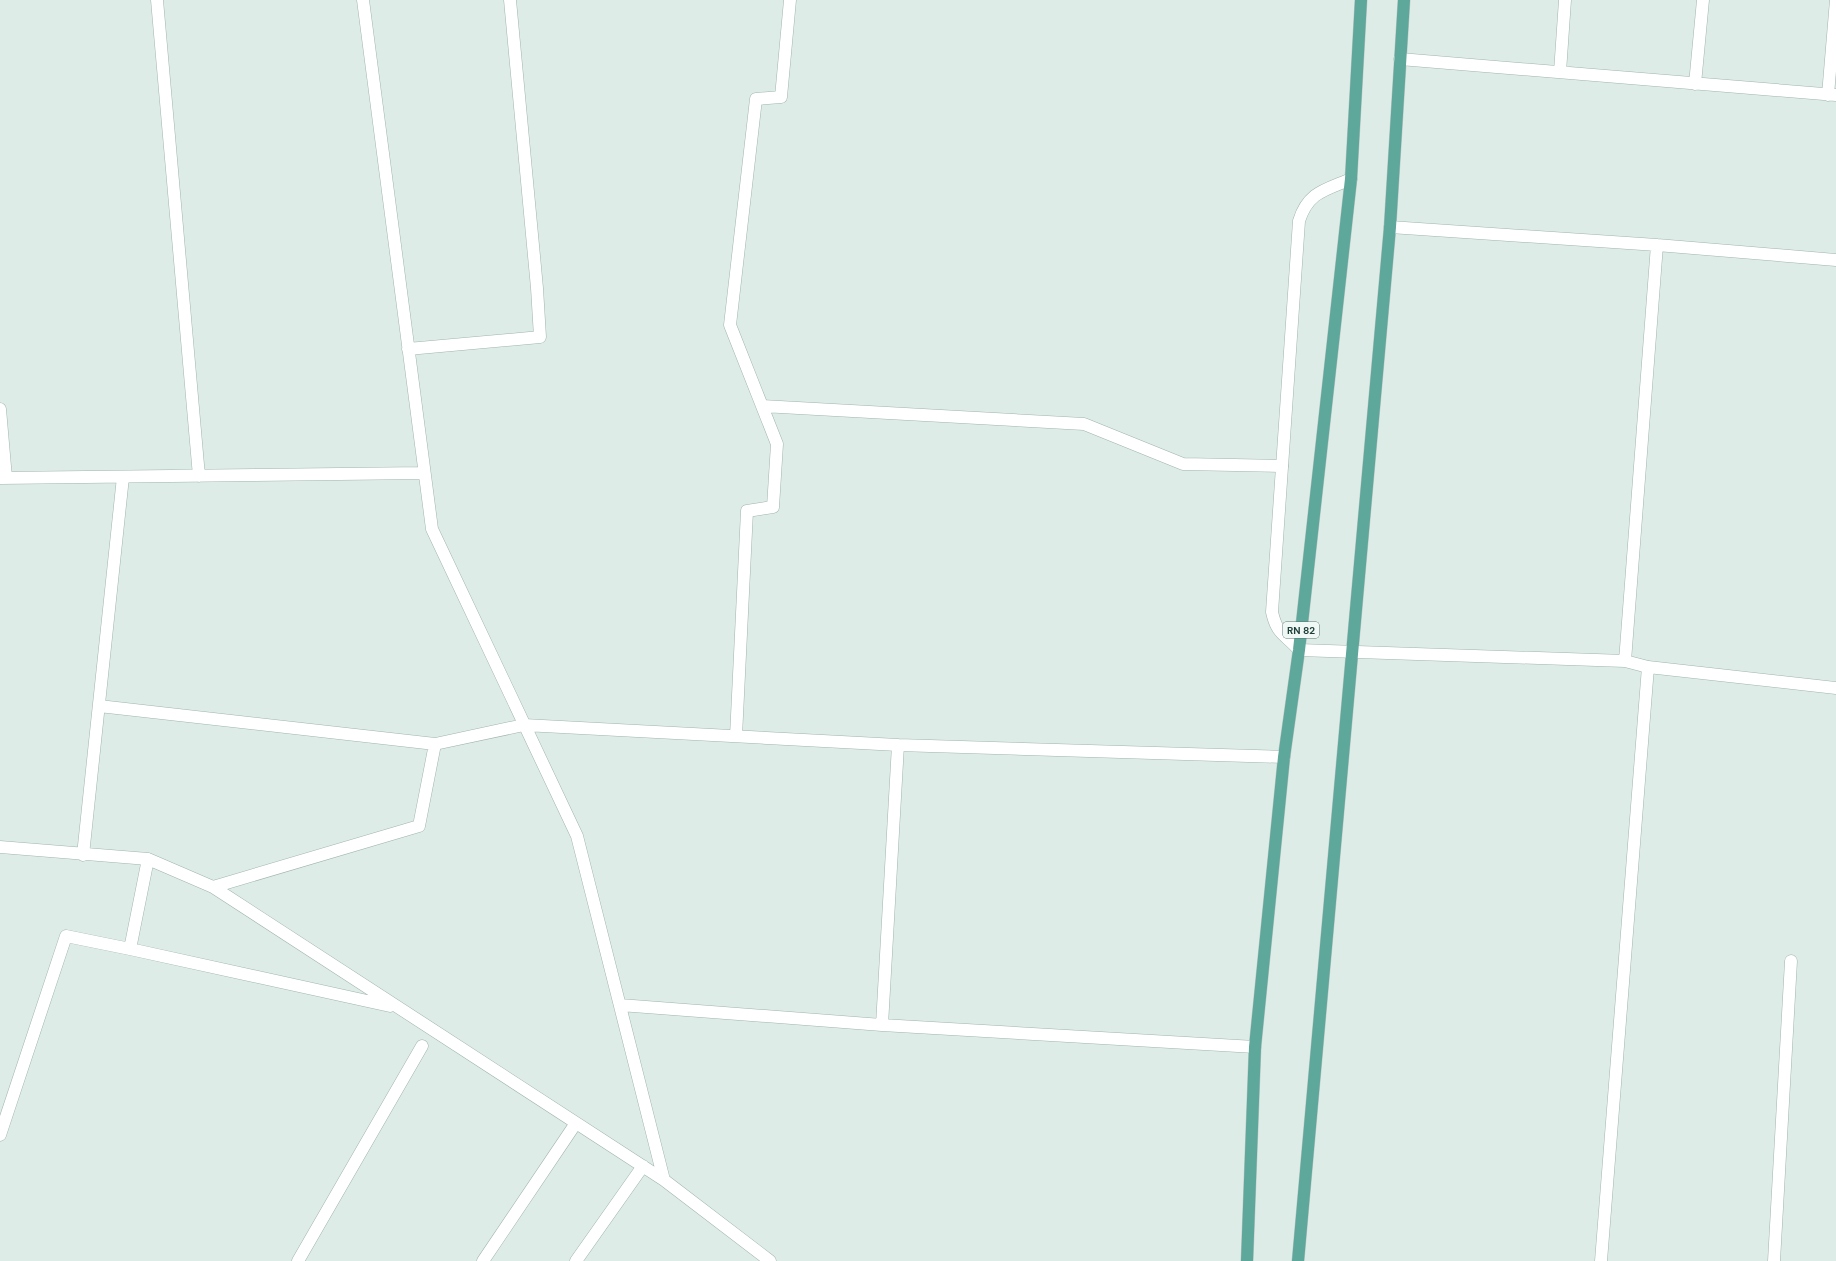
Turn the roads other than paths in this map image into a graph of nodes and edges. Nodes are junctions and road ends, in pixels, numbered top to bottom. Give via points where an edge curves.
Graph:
1 (156, 0) edge
2 (363, 0) edge
3 (510, 0) edge
4 (790, 0) edge
5 (1361, 0) edge
6 (1404, 0) edge
7 (1565, 0) edge
8 (1703, 0) edge
9 (1836, 0) edge
10 (1400, 59) junction
11 (1560, 72) junction
12 (1695, 84) junction
13 (1832, 95) edge
14 (1351, 179) junction
15 (1390, 227) junction
16 (1657, 245) junction
17 (1836, 260) edge
18 (408, 349) junction
19 (762, 406) junction
20 (0, 409) edge
21 (1282, 466) junction
22 (424, 473) junction
23 (199, 476) junction
24 (123, 477) junction
25 (3, 478) edge
26 (1299, 650) junction
27 (1351, 652) junction
28 (1625, 661) junction
29 (1648, 667) junction
30 (1836, 688) edge
31 (99, 706) junction
32 (524, 725) junction
33 (736, 736) junction
34 (435, 744) junction
35 (898, 745) junction
36 (1284, 757) junction
37 (0, 847) edge
38 (83, 855) junction
39 (148, 859) junction
40 (213, 887) junction
41 (130, 949) junction
42 (1791, 961) dead end
43 (620, 1005) junction
44 (399, 1008) junction
45 (882, 1025) junction
46 (422, 1046) dead end
47 (1255, 1047) junction
48 (576, 1123) junction
49 (0, 1134) edge
50 (643, 1166) junction
51 (664, 1180) junction
52 (298, 1261) edge
53 (483, 1261) edge
54 (576, 1261) edge
55 (770, 1261) edge
56 (1247, 1261) edge
57 (1298, 1261) edge
58 (1601, 1261) edge
59 (1774, 1261) edge

1 - 23 street
2 - 18 street
3 - 18 street via 537,280 540,337
4 - 19 street via 781,97 756,99 730,325
5 - 14 main road, RN 82
6 - 10 main road
7 - 11 street
8 - 12 street
9 - 13 street
10 - 11 street
10 - 15 main road
11 - 12 street
12 - 13 street
14 - 21 street via 1315,194 1307,201 1299,221
14 - 26 main road, RN 82
15 - 16 street
15 - 27 main road
16 - 17 street
16 - 28 street
18 - 22 street
19 - 21 street via 1084,424 1183,464
19 - 33 street via 777,444 773,507 747,511
20 - 25 street
21 - 26 street via 1272,612 1275,625
22 - 23 street
22 - 32 street via 432,529
23 - 24 street
24 - 25 street
24 - 31 street
26 - 27 street
26 - 36 main road, RN 82
27 - 28 street
27 - 57 main road
28 - 29 street
29 - 30 street
29 - 58 street
31 - 34 street
31 - 38 street
32 - 33 street
32 - 34 street
32 - 43 street via 577,836
33 - 35 street
34 - 40 street via 419,826
35 - 36 street
35 - 45 street
36 - 47 main road, RN 82
37 - 38 street
38 - 39 street
39 - 40 street
39 - 41 street
40 - 44 street
41 - 44 street
41 - 49 street via 66,936
42 - 59 street
43 - 45 street
43 - 51 street
44 - 48 street
45 - 47 street
46 - 52 street
47 - 56 main road, RN 82
48 - 50 street
48 - 53 street
50 - 51 street
50 - 54 street
51 - 55 street

